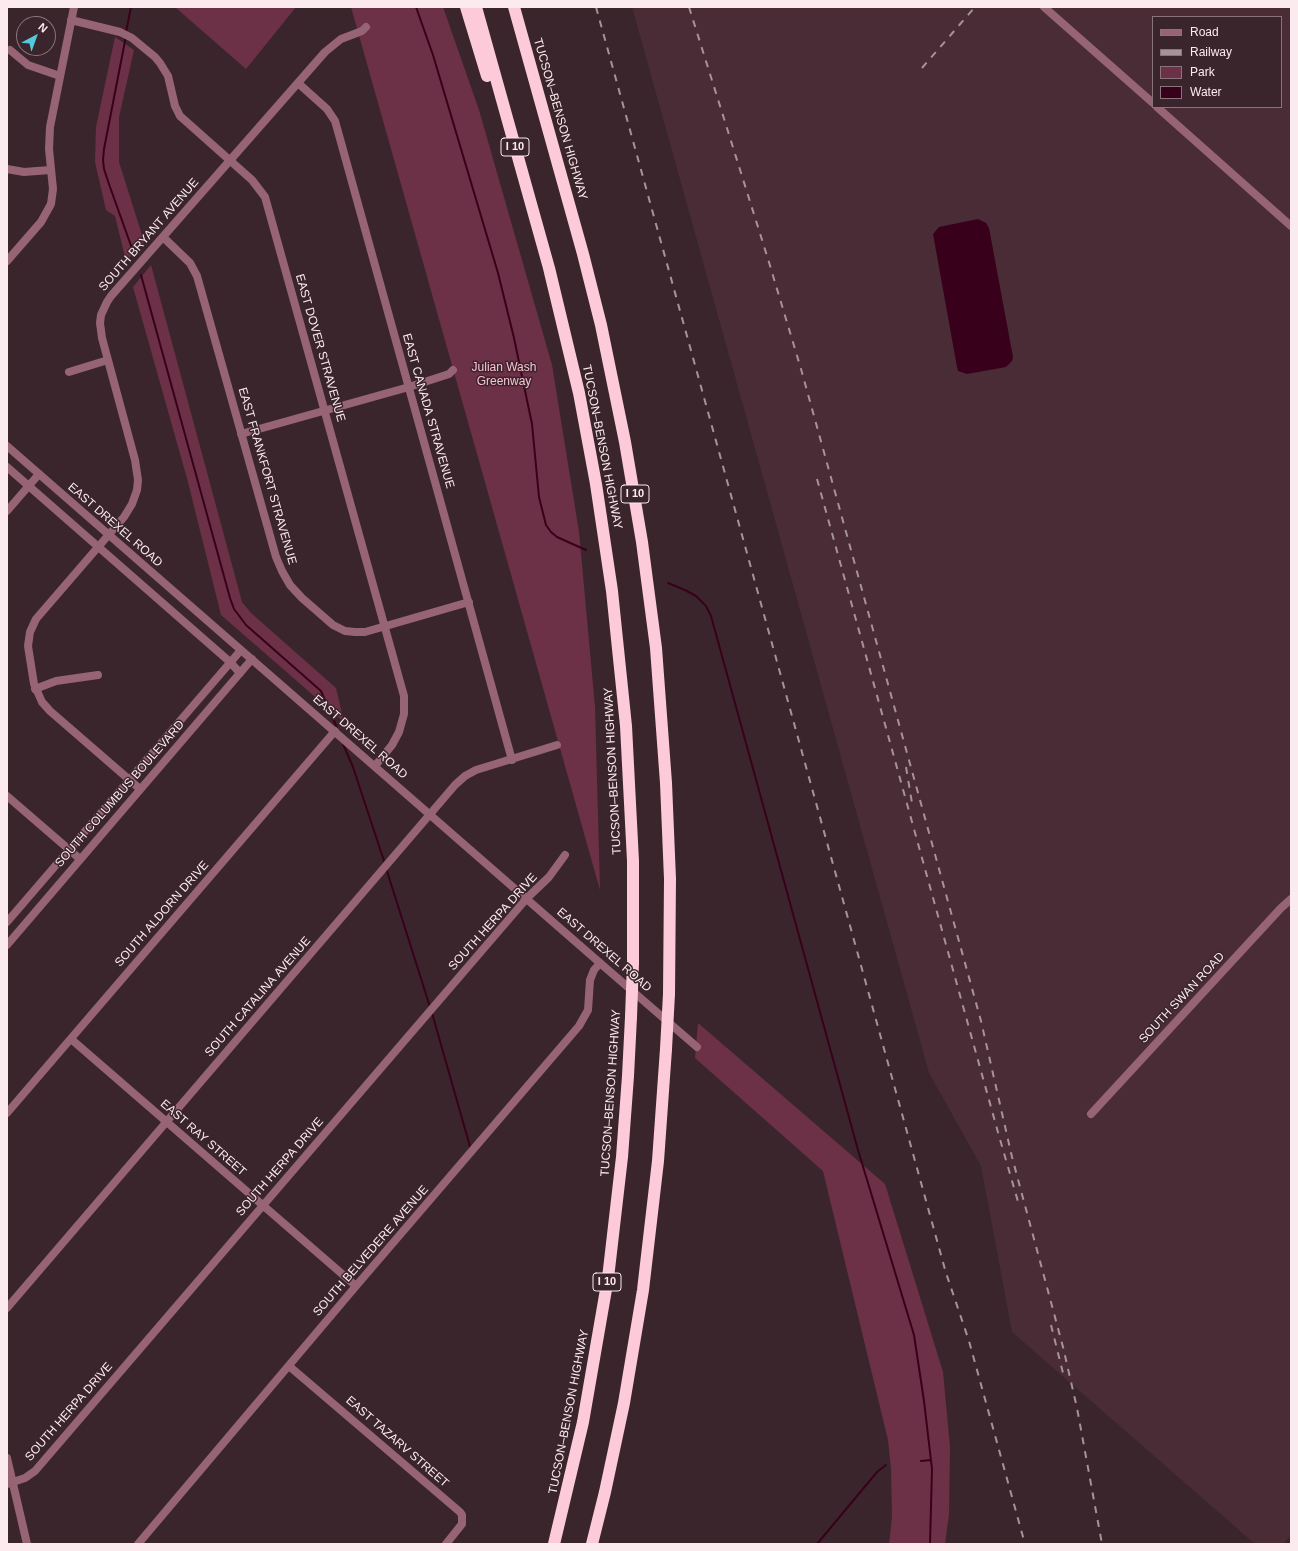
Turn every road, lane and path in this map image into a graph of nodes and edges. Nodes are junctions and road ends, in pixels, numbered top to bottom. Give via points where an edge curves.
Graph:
1 (74, 7) edge
2 (466, 7) edge
3 (476, 7) edge
4 (514, 7) edge
5 (1044, 7) edge
6 (72, 20) junction
7 (366, 27) dead end
8 (10, 50) dead end
9 (60, 76) junction
10 (298, 83) junction
11 (1152, 102) edge
12 (1158, 108) edge
13 (230, 160) junction
14 (7, 169) edge
15 (50, 170) junction
16 (1291, 226) edge
17 (163, 237) junction
18 (7, 261) edge
19 (554, 287) junction
20 (108, 360) junction
21 (453, 370) dead end
22 (69, 372) dead end
23 (409, 387) junction
24 (325, 410) junction
25 (242, 434) junction
26 (7, 446) edge
27 (7, 467) edge
28 (39, 474) junction
29 (29, 486) junction
30 (7, 511) edge
31 (108, 534) junction
32 (98, 546) junction
33 (469, 602) junction
34 (385, 626) junction
35 (241, 650) junction
36 (252, 659) junction
37 (230, 662) junction
38 (240, 673) junction
39 (98, 675) dead end
40 (36, 690) junction
41 (335, 731) junction
42 (557, 745) dead end
43 (512, 760) junction
44 (375, 766) junction
45 (129, 780) junction
46 (140, 789) junction
47 (7, 796) edge
48 (430, 815) junction
49 (69, 850) junction
50 (565, 855) dead end
51 (80, 859) junction
52 (527, 898) junction
53 (1291, 899) edge
54 (7, 922) edge
55 (7, 945) edge
56 (600, 963) junction
57 (71, 1039) junction
58 (697, 1046) dead end
59 (7, 1113) edge
60 (1091, 1114) dead end
61 (167, 1122) junction
62 (263, 1206) junction
63 (356, 1286) junction
64 (7, 1308) edge
65 (289, 1366) junction
66 (7, 1458) edge
67 (10, 1483) edge
68 (26, 1544) edge
69 (138, 1544) edge
70 (446, 1544) edge
71 (554, 1544) edge
72 (592, 1544) edge

1 - 6 street
2 - 19 highway
3 - 19 highway, TUCSON–BENSON HIGHWAY / I 10
4 - 72 highway, TUCSON–BENSON HIGHWAY / I 10, bridge via 581,247 626,442 656,648 666,783 670,878 669,994 658,1168 643,1290 622,1410
5 - 11 street
6 - 9 street
6 - 13 street, EAST DOVER STRAVENUE via 115,30 136,40 163,67 180,116
7 - 10 street, SOUTH BRYANT AVENUE via 331,46
8 - 9 street via 28,65
9 - 15 street via 50,128
10 - 13 street, SOUTH BRYANT AVENUE
10 - 23 street, EAST CANADA STRAVENUE via 327,109 335,121
12 - 16 street
13 - 17 street, SOUTH BRYANT AVENUE
13 - 24 street, EAST DOVER STRAVENUE via 258,185 267,202
14 - 15 street via 24,172
15 - 18 street via 53,194 48,211
17 - 20 street, SOUTH BRYANT AVENUE via 111,296 104,308 100,331
17 - 25 street, EAST FRANKFORT STRAVENUE via 190,263 197,276
19 - 71 highway, TUCSON–BENSON HIGHWAY / I 10, bridge via 589,446 613,599 626,726 633,861 633,963 622,1157 608,1278 583,1422
20 - 22 street
20 - 31 street, SOUTH BRYANT AVENUE via 138,480 132,504
21 - 23 street via 449,374
23 - 24 street
23 - 33 street, EAST CANADA STRAVENUE
24 - 25 street
24 - 34 street, EAST DOVER STRAVENUE
25 - 34 street, EAST FRANKFORT STRAVENUE via 276,557 290,586 317,611 348,632 358,633
26 - 28 street, EAST DREXEL ROAD
27 - 29 street
28 - 29 street
28 - 31 street, EAST DREXEL ROAD
29 - 30 street
29 - 32 street
31 - 32 street, SOUTH BRYANT AVENUE
31 - 35 street, EAST DREXEL ROAD
32 - 37 street
32 - 40 street, SOUTH BRYANT AVENUE via 40,613 32,626 28,646
33 - 34 street, EAST FRANKFORT STRAVENUE
33 - 43 street, EAST CANADA STRAVENUE
34 - 44 street, EAST DOVER STRAVENUE via 405,705 396,739
35 - 36 street, EAST DREXEL ROAD
35 - 37 street, SOUTH COLUMBUS BOULEVARD
36 - 38 street, SOUTH COLUMBUS BOULEVARD
36 - 41 street, EAST DREXEL ROAD
37 - 38 street
37 - 45 street, SOUTH COLUMBUS BOULEVARD
38 - 46 street, SOUTH COLUMBUS BOULEVARD
39 - 40 street via 56,681
40 - 45 street, SOUTH BRYANT AVENUE via 50,711
41 - 44 street, EAST DREXEL ROAD
41 - 57 street, SOUTH ALDORN DRIVE
42 - 43 street, SOUTH CATALINA AVENUE
43 - 48 street, SOUTH CATALINA AVENUE via 476,770 465,776
44 - 48 street, EAST DREXEL ROAD
45 - 46 street, SOUTH BRYANT AVENUE
45 - 49 street, SOUTH COLUMBUS BOULEVARD
46 - 51 street, SOUTH COLUMBUS BOULEVARD
47 - 49 street
48 - 52 street, EAST DREXEL ROAD
48 - 61 street, SOUTH CATALINA AVENUE
49 - 51 street
49 - 54 street, SOUTH COLUMBUS BOULEVARD
50 - 52 street, SOUTH HERPA DRIVE via 549,877
51 - 55 street, SOUTH COLUMBUS BOULEVARD
52 - 56 street, EAST DREXEL ROAD
52 - 62 street, SOUTH HERPA DRIVE
53 - 60 street, SOUTH SWAN ROAD
56 - 58 street, EAST DREXEL ROAD
56 - 63 street, SOUTH BELVEDERE AVENUE via 590,980 588,1010 579,1026
57 - 59 street, SOUTH ALDORN DRIVE
57 - 61 street, EAST RAY STREET
61 - 62 street, EAST RAY STREET
61 - 64 street, SOUTH CATALINA AVENUE
62 - 63 street, EAST RAY STREET
62 - 67 street, SOUTH HERPA DRIVE via 35,1471
63 - 65 street, SOUTH BELVEDERE AVENUE
65 - 69 street, SOUTH BELVEDERE AVENUE
65 - 70 street, EAST TAZARV STREET via 460,1512 462,1524
66 - 67 street
67 - 68 street

